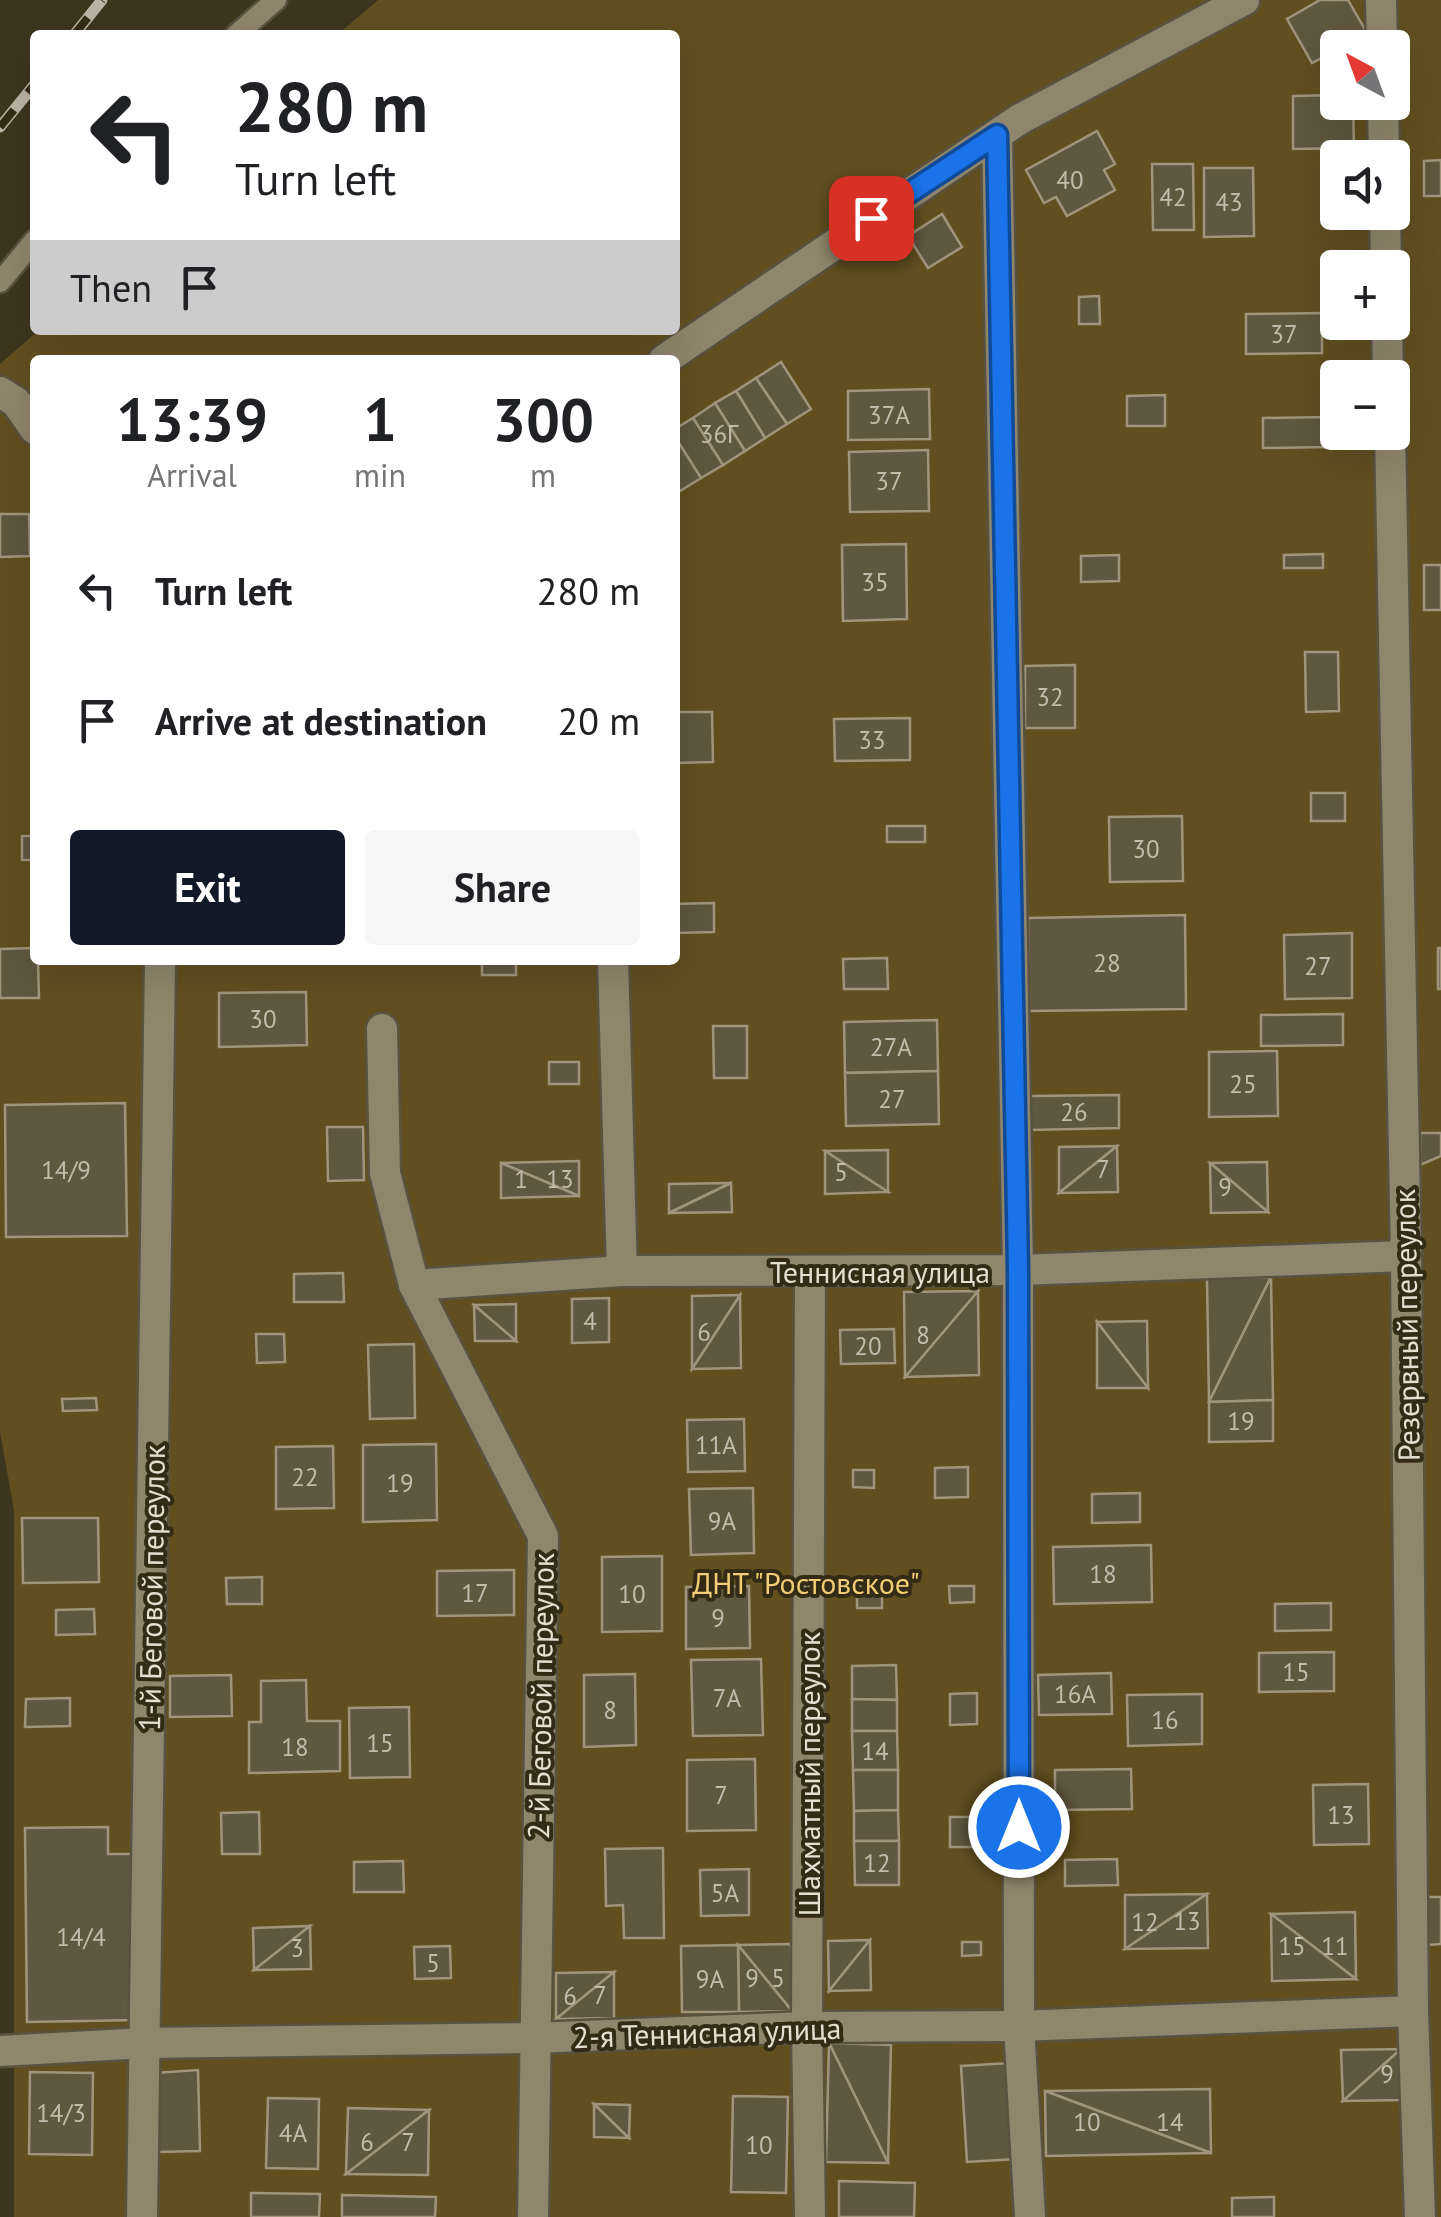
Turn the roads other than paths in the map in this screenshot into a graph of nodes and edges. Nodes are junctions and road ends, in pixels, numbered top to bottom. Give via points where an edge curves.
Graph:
1 (276, 0) edge
2 (1244, 0) edge
3 (1381, 0) edge
4 (242, 30) edge
5 (1382, 30) edge
6 (997, 135) junction
7 (30, 246) edge
8 (0, 282) edge
9 (671, 355) edge
10 (0, 392) edge
11 (30, 421) edge
12 (1390, 450) edge
13 (160, 965) edge
14 (613, 965) edge
15 (382, 1030) dead end
16 (1406, 1256) junction
17 (1018, 1270) junction
18 (622, 1271) junction
19 (810, 1272) junction
20 (414, 1285) junction
21 (1413, 2011) junction
22 (1019, 2026) junction
23 (807, 2027) junction
24 (534, 2038) junction
25 (144, 2043) junction
26 (0, 2051) edge
27 (142, 2217) edge
28 (533, 2217) edge
29 (810, 2217) edge
30 (1030, 2217) edge
31 (1420, 2217) edge

1 - 4 lane
2 - 6 street
3 - 5 street
6 - 9 street
6 - 17 street
7 - 8 lane
10 - 11 street
12 - 16 street, Резервный переулок
13 - 25 street, 1-й Беговой переулок
14 - 18 street
15 - 20 street, 2-й Беговой переулок via 385,1173
16 - 17 street, Теннисная улица
16 - 21 street, Резервный переулок
17 - 19 street, Теннисная улица
17 - 22 street
18 - 19 street, Теннисная улица
18 - 20 street, Теннисная улица
19 - 23 street, Шахматный переулок
20 - 24 street, 2-й Беговой переулок via 543,1536
21 - 22 street, 2-я Теннисная улица
21 - 31 street, Резервный переулок
22 - 23 street, 2-я Теннисная улица
22 - 30 street
23 - 24 street, 2-я Теннисная улица
23 - 29 street, Шахматный переулок
24 - 25 street, 2-я Теннисная улица
24 - 28 street, 2-й Беговой переулок
25 - 26 street, 2-я Теннисная улица
25 - 27 street, 1-й Беговой переулок

